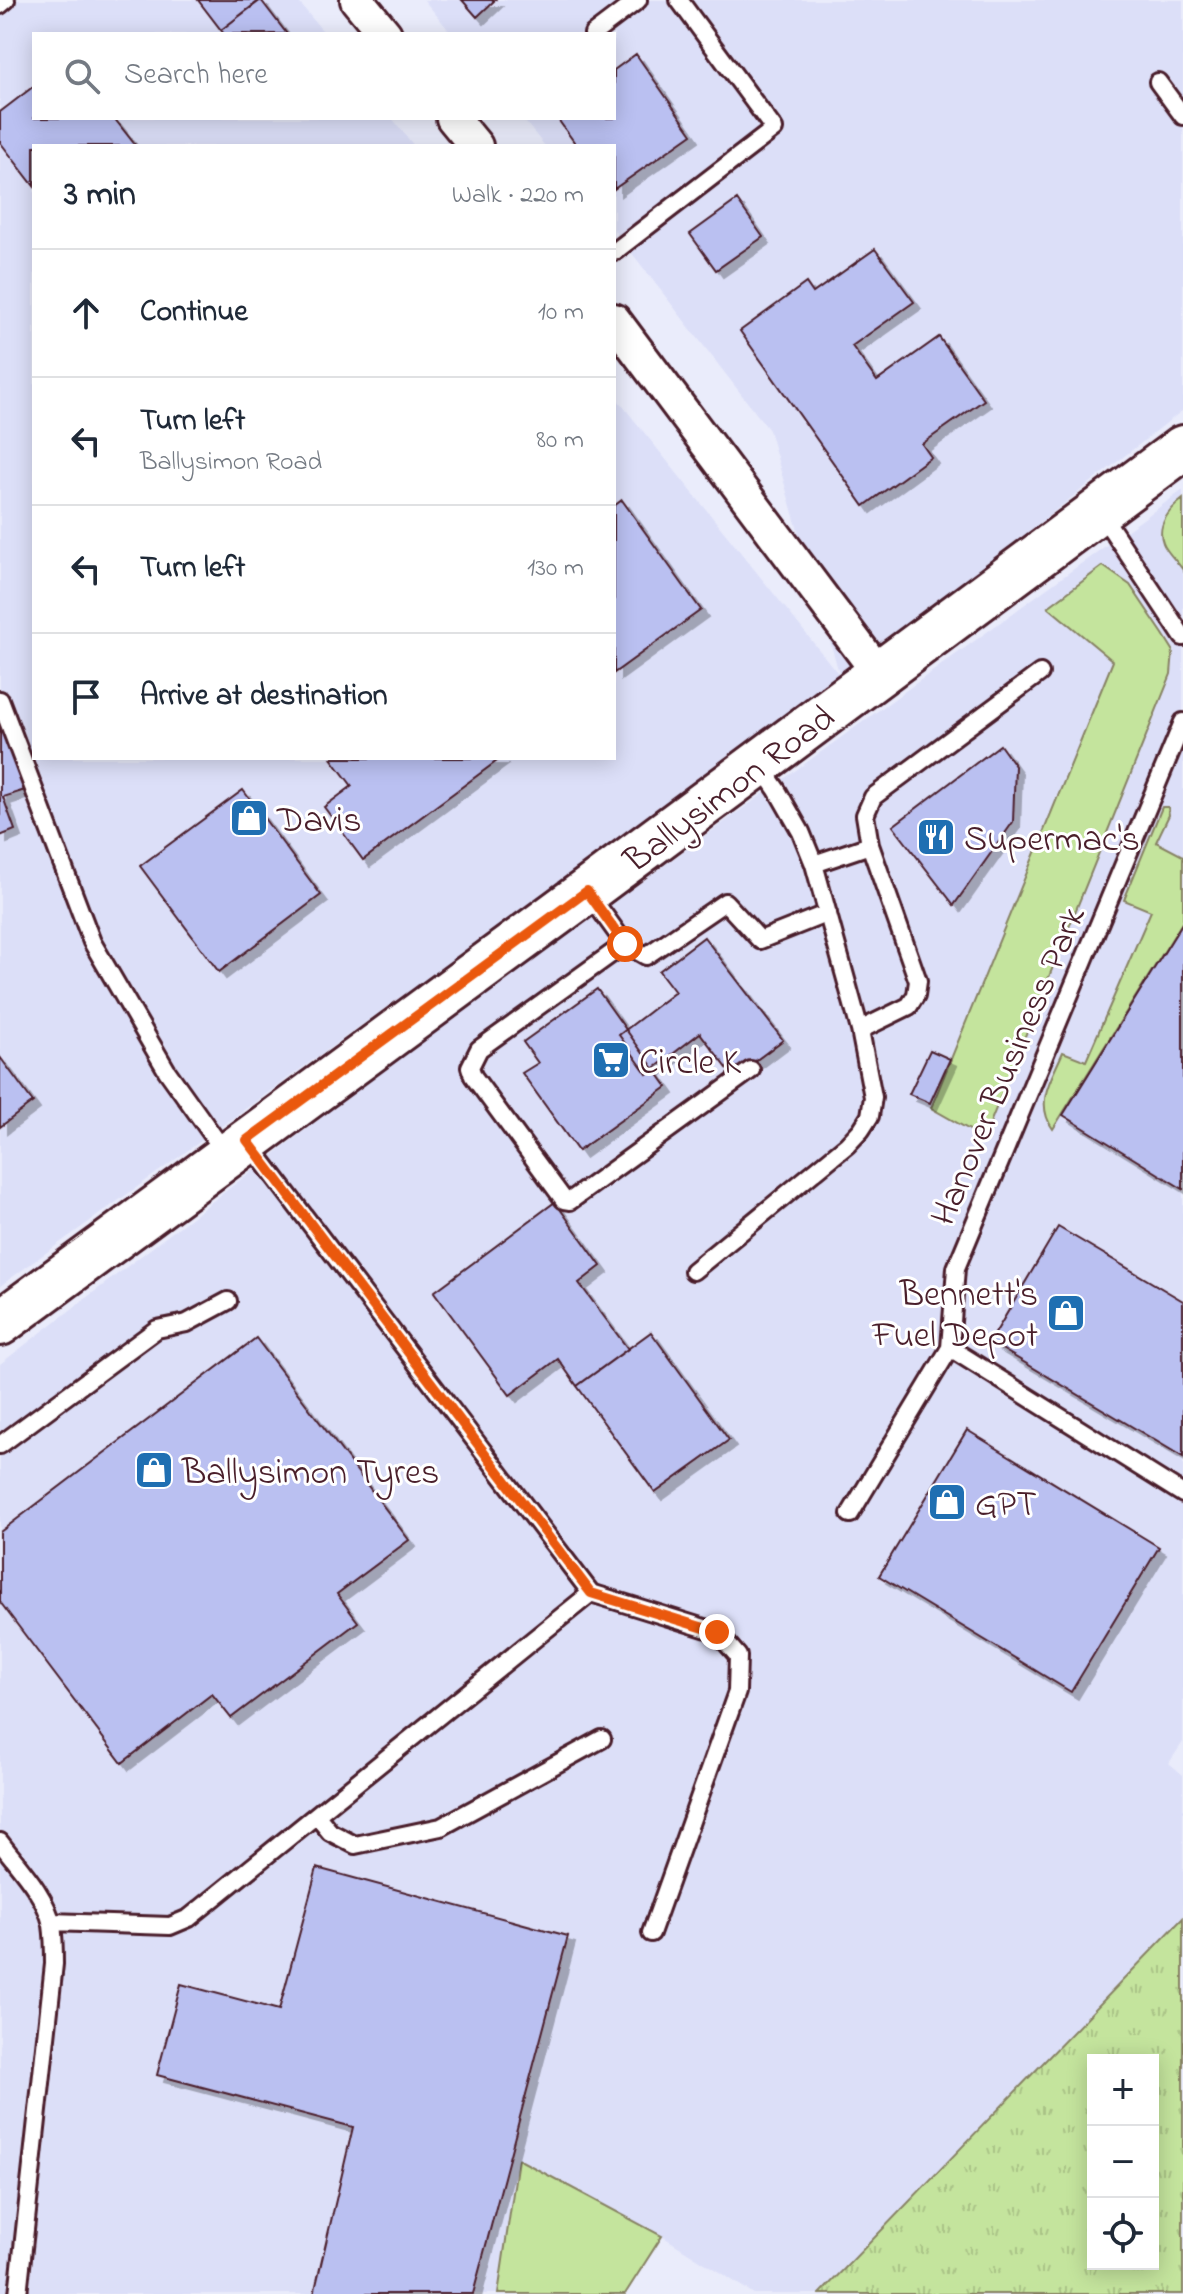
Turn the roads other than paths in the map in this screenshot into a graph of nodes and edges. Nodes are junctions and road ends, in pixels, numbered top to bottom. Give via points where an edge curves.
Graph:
1 (6, 0) edge
2 (357, 0) edge
3 (638, 0) edge
4 (679, 0) edge
5 (0, 5) edge
6 (383, 32) edge
7 (596, 32) edge
8 (1158, 82) dead end
9 (1183, 116) edge
10 (455, 120) edge
11 (474, 144) edge
12 (616, 250) edge
13 (616, 324) edge
14 (1183, 448) edge
15 (1098, 509) junction
16 (1183, 637) edge
17 (1040, 673) dead end
18 (880, 675) junction
19 (0, 700) edge
20 (1183, 722) edge
21 (758, 763) junction
22 (870, 845) junction
23 (814, 864) junction
24 (587, 891) junction
25 (828, 913) junction
26 (625, 944) junction
27 (860, 1030) junction
28 (751, 1070) dead end
29 (237, 1148) junction
30 (693, 1271) dead end
31 (228, 1301) dead end
32 (0, 1323) edge
33 (950, 1348) junction
34 (0, 1445) edge
35 (1183, 1494) edge
36 (850, 1514) dead end
37 (591, 1593) junction
38 (602, 1739) dead end
39 (317, 1816) junction
40 (0, 1842) edge
41 (51, 1922) junction
42 (651, 1933) dead end
43 (18, 2294) edge

1 - 5 lane
2 - 6 street
3 - 7 lane
4 - 12 lane via 774,129
8 - 9 lane
10 - 11 street
13 - 18 street
14 - 15 main road, Ballysimon Road
15 - 16 lane
15 - 18 main road, Ballysimon Road
17 - 22 lane via 873,797 865,815
18 - 21 main road, Ballysimon Road
19 - 29 lane via 92,942 167,1071
20 - 33 lane, Hanover Business Park via 956,1268
21 - 23 lane via 801,832
21 - 24 main road, Ballysimon Road
22 - 23 lane
22 - 27 lane via 918,981 909,1006
23 - 25 lane
24 - 26 lane
24 - 29 main road, Ballysimon Road
25 - 26 lane via 760,940 725,902 646,956
25 - 27 lane
26 - 28 lane via 479,1049 470,1067 564,1200 570,1201
27 - 30 lane via 873,1097 861,1130
29 - 32 main road, Ballysimon Road
29 - 37 lane
31 - 34 lane via 187,1323 157,1329
33 - 35 lane
33 - 36 lane, Hanover Business Park
37 - 39 lane
37 - 42 lane via 717,1632 738,1656 737,1692
38 - 39 lane via 441,1827 355,1845 330,1832
39 - 41 lane via 189,1918 170,1926
40 - 41 lane via 40,1897
41 - 43 lane via 54,1964

